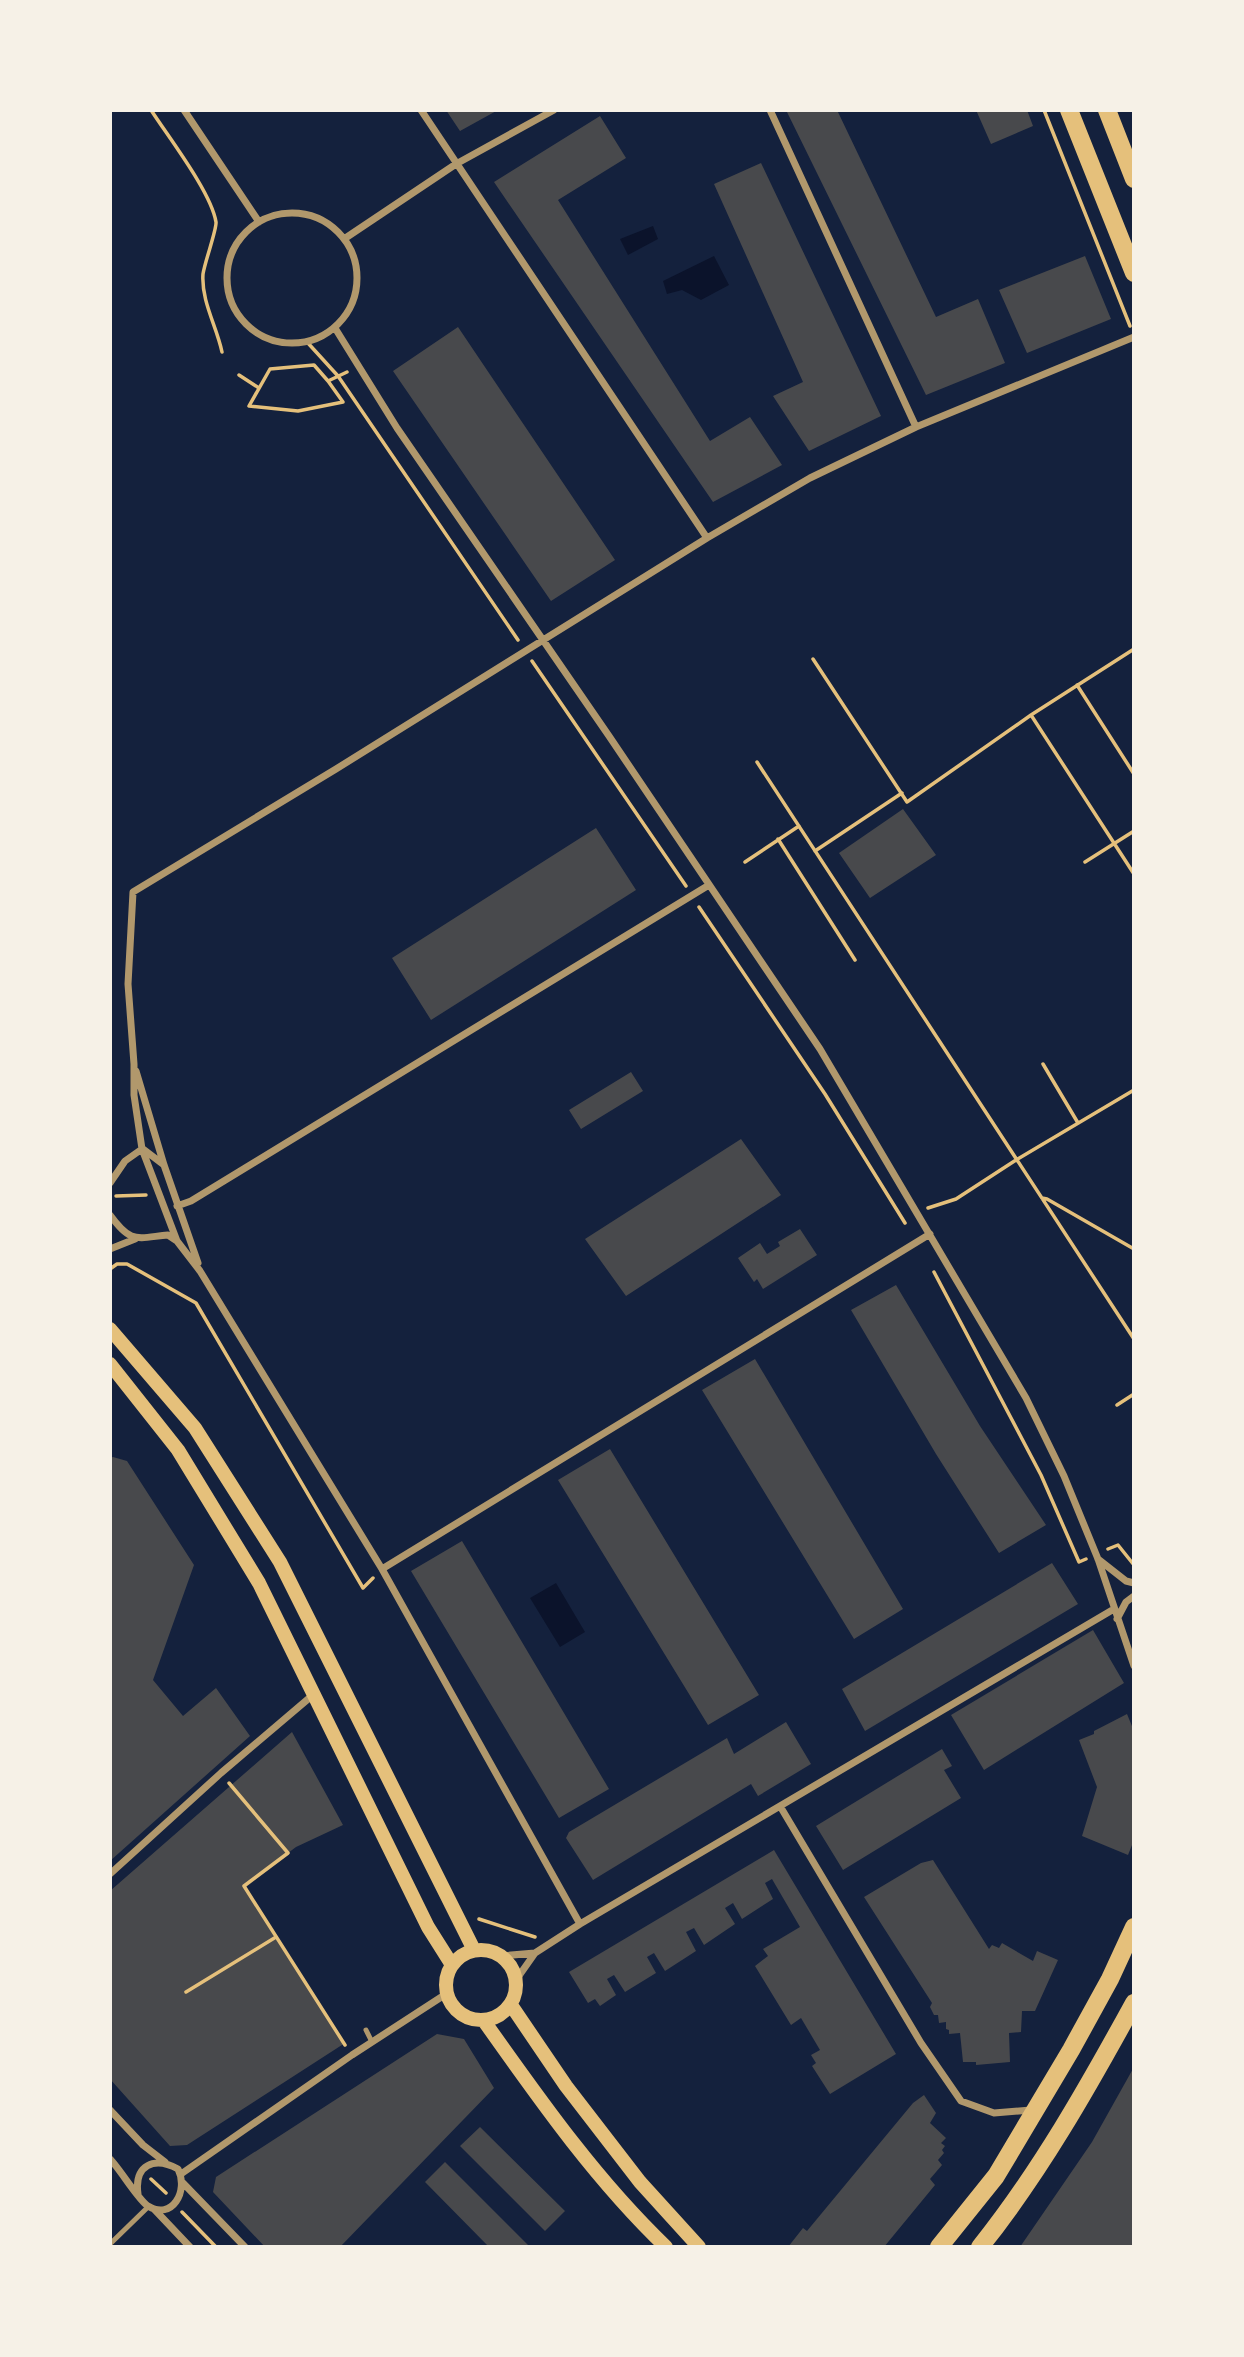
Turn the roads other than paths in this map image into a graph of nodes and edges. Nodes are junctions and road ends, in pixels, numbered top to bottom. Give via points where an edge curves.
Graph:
1 (184, 110) edge
2 (421, 110) edge
3 (554, 110) edge
4 (770, 110) edge
5 (1069, 110) edge
6 (1107, 110) edge
7 (456, 164) junction
8 (1134, 179) edge
9 (259, 222) junction
10 (345, 239) junction
11 (1134, 274) edge
12 (335, 328) junction
13 (1134, 337) edge
14 (916, 427) junction
15 (706, 538) junction
16 (544, 640) junction
17 (709, 885) junction
18 (134, 1064) junction
19 (142, 1149) junction
20 (164, 1165) junction
21 (110, 1183) edge
22 (177, 1206) junction
23 (110, 1215) edge
24 (930, 1234) junction
25 (135, 1239) junction
26 (177, 1241) junction
27 (110, 1249) edge
28 (200, 1270) junction
29 (110, 1329) edge
30 (110, 1364) edge
31 (1097, 1557) junction
32 (382, 1569) junction
33 (1134, 1583) edge
34 (1134, 1596) edge
35 (1114, 1609) junction
36 (1117, 1619) junction
37 (1134, 1666) edge
38 (314, 1694) junction
39 (780, 1806) junction
40 (110, 1874) edge
41 (580, 1924) junction
42 (1134, 1927) edge
43 (474, 1950) junction
44 (536, 1952) junction
45 (501, 1956) junction
46 (452, 1965) junction
47 (516, 1980) junction
48 (446, 1994) junction
49 (1134, 2003) edge
50 (511, 2005) junction
51 (484, 2021) junction
52 (366, 2030) dead end
53 (372, 2042) junction
54 (1035, 2109) junction
55 (110, 2110) edge
56 (110, 2159) edge
57 (166, 2163) junction
58 (181, 2174) junction
59 (183, 2183) junction
60 (138, 2194) junction
61 (151, 2207) junction
62 (110, 2245) edge
63 (190, 2247) edge
64 (245, 2247) edge
65 (666, 2247) edge
66 (699, 2247) edge
67 (939, 2247) edge
68 (980, 2247) edge

1 - 9 street
2 - 7 street
3 - 7 street
4 - 14 street
5 - 11 main road
6 - 8 main road
7 - 10 street
7 - 15 street
9 - 10 street via 282,214 302,214 332,226
9 - 12 street via 245,233 229,260 227,289 239,317 260,335 284,343 307,342
10 - 12 street via 356,264 356,291
12 - 16 street via 397,428
13 - 14 street
14 - 15 street via 810,478
15 - 16 street
16 - 17 street
16 - 18 street via 134,892 128,984
17 - 22 street
17 - 24 street via 820,1049
18 - 19 street
18 - 20 street
19 - 20 street
19 - 21 street via 125,1161
19 - 26 street
20 - 22 street
22 - 28 street
23 - 25 street via 121,1231
24 - 31 street via 1026,1398
24 - 32 street
25 - 26 street via 168,1235
25 - 27 street
26 - 28 street
28 - 32 street
29 - 43 main road via 195,1429 280,1563
30 - 38 main road via 178,1450 259,1583
31 - 33 street
31 - 35 street
32 - 41 street
34 - 36 street
35 - 36 street
35 - 39 street
36 - 37 street
38 - 40 street
38 - 46 main road via 428,1927
39 - 41 street
39 - 54 street via 921,2043 961,2101 994,2113
41 - 44 street
42 - 54 main road via 1110,1979
43 - 45 main road
43 - 46 main road
44 - 45 street
44 - 47 street
45 - 47 main road
46 - 48 main road via 445,1981
47 - 50 main road
48 - 51 main road via 458,2013
48 - 53 street
49 - 68 main road via 1012,2207
50 - 51 main road
50 - 66 main road via 640,2182
51 - 65 main road via 550,2115
52 - 53 lane
53 - 58 street
54 - 67 main road via 996,2176
55 - 57 street
56 - 60 street
57 - 58 street
57 - 60 street via 142,2169 136,2182
58 - 59 street
59 - 61 street via 175,2203 162,2209
59 - 64 street
60 - 61 street
61 - 62 lane
61 - 63 street

